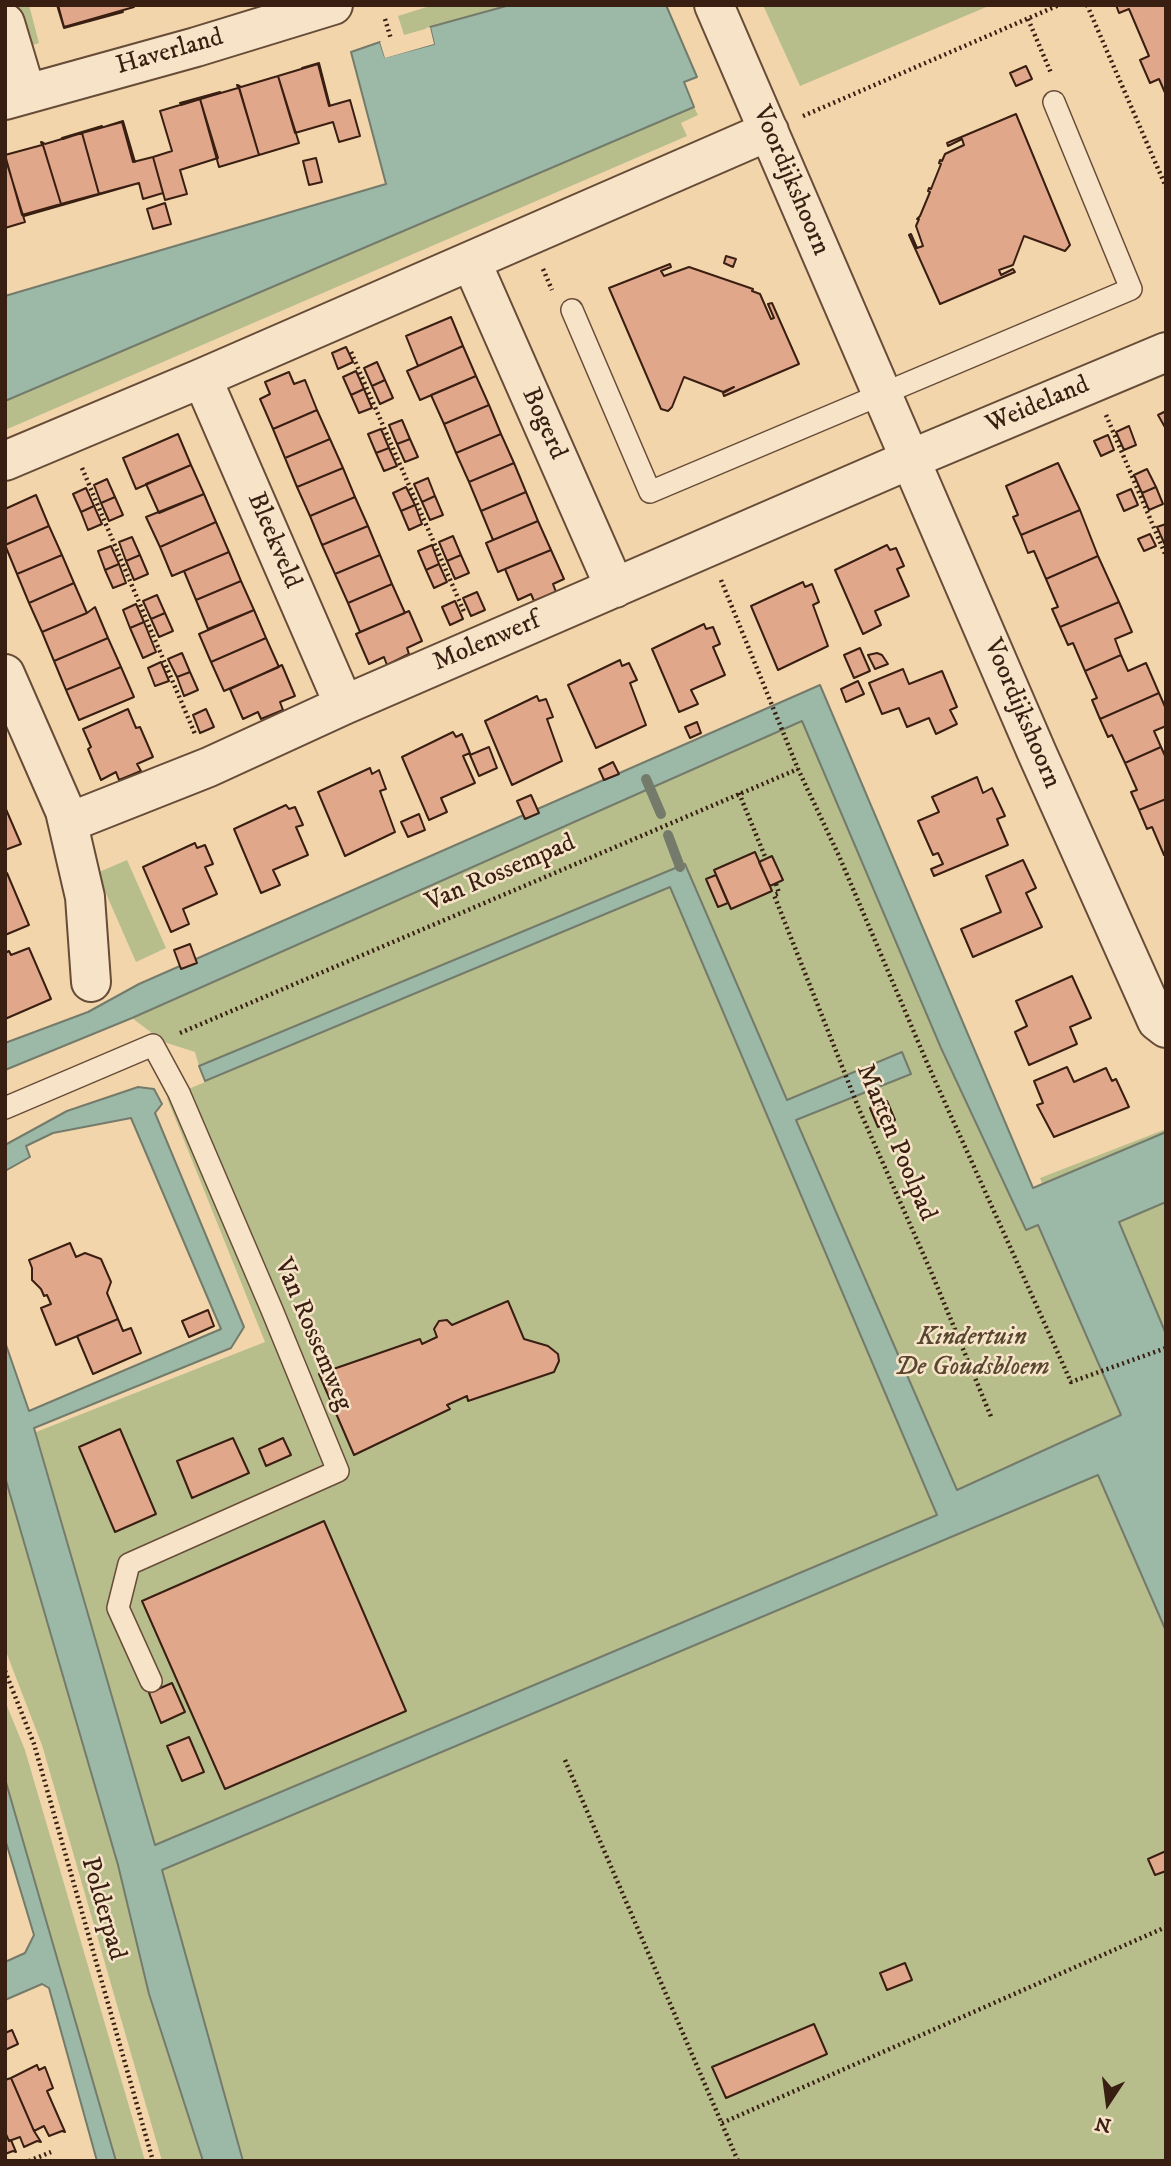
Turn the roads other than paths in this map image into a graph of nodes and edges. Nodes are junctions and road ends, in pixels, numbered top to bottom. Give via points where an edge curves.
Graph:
1 (333, 5) edge
2 (714, 5) edge
3 (5, 23) edge
4 (15, 96) edge
5 (1054, 102) road end
6 (769, 131) junction
7 (471, 261) junction
8 (572, 310) road end
9 (1166, 352) edge
10 (202, 378) junction
11 (883, 395) junction
12 (911, 459) junction
13 (5, 461) edge
14 (615, 588) junction
15 (5, 674) edge
16 (344, 705) junction
17 (65, 811) junction
18 (91, 982) dead end
19 (1166, 1028) edge
20 (5, 1108) edge
21 (151, 1681) dead end

1 - 4 street, Haverland
2 - 6 street, Voordijkshoorn
3 - 4 street
5 - 11 lane via 1131,289
6 - 7 street
6 - 11 street, Voordijkshoorn
7 - 10 street
7 - 14 street, Bogerd
8 - 11 lane via 650,492
9 - 12 street, Weideland
10 - 13 street
10 - 16 street, Bleekveld
11 - 12 street, Voordijkshoorn
12 - 14 street, Molenwerf
12 - 19 street, Voordijkshoorn via 1157,1021
14 - 16 street, Molenwerf
15 - 17 street
16 - 17 street, Molenwerf via 75,820
17 - 18 street via 85,897
20 - 21 lane, Van Rossemweg via 153,1045 179,1093 338,1471 129,1564 118,1608

